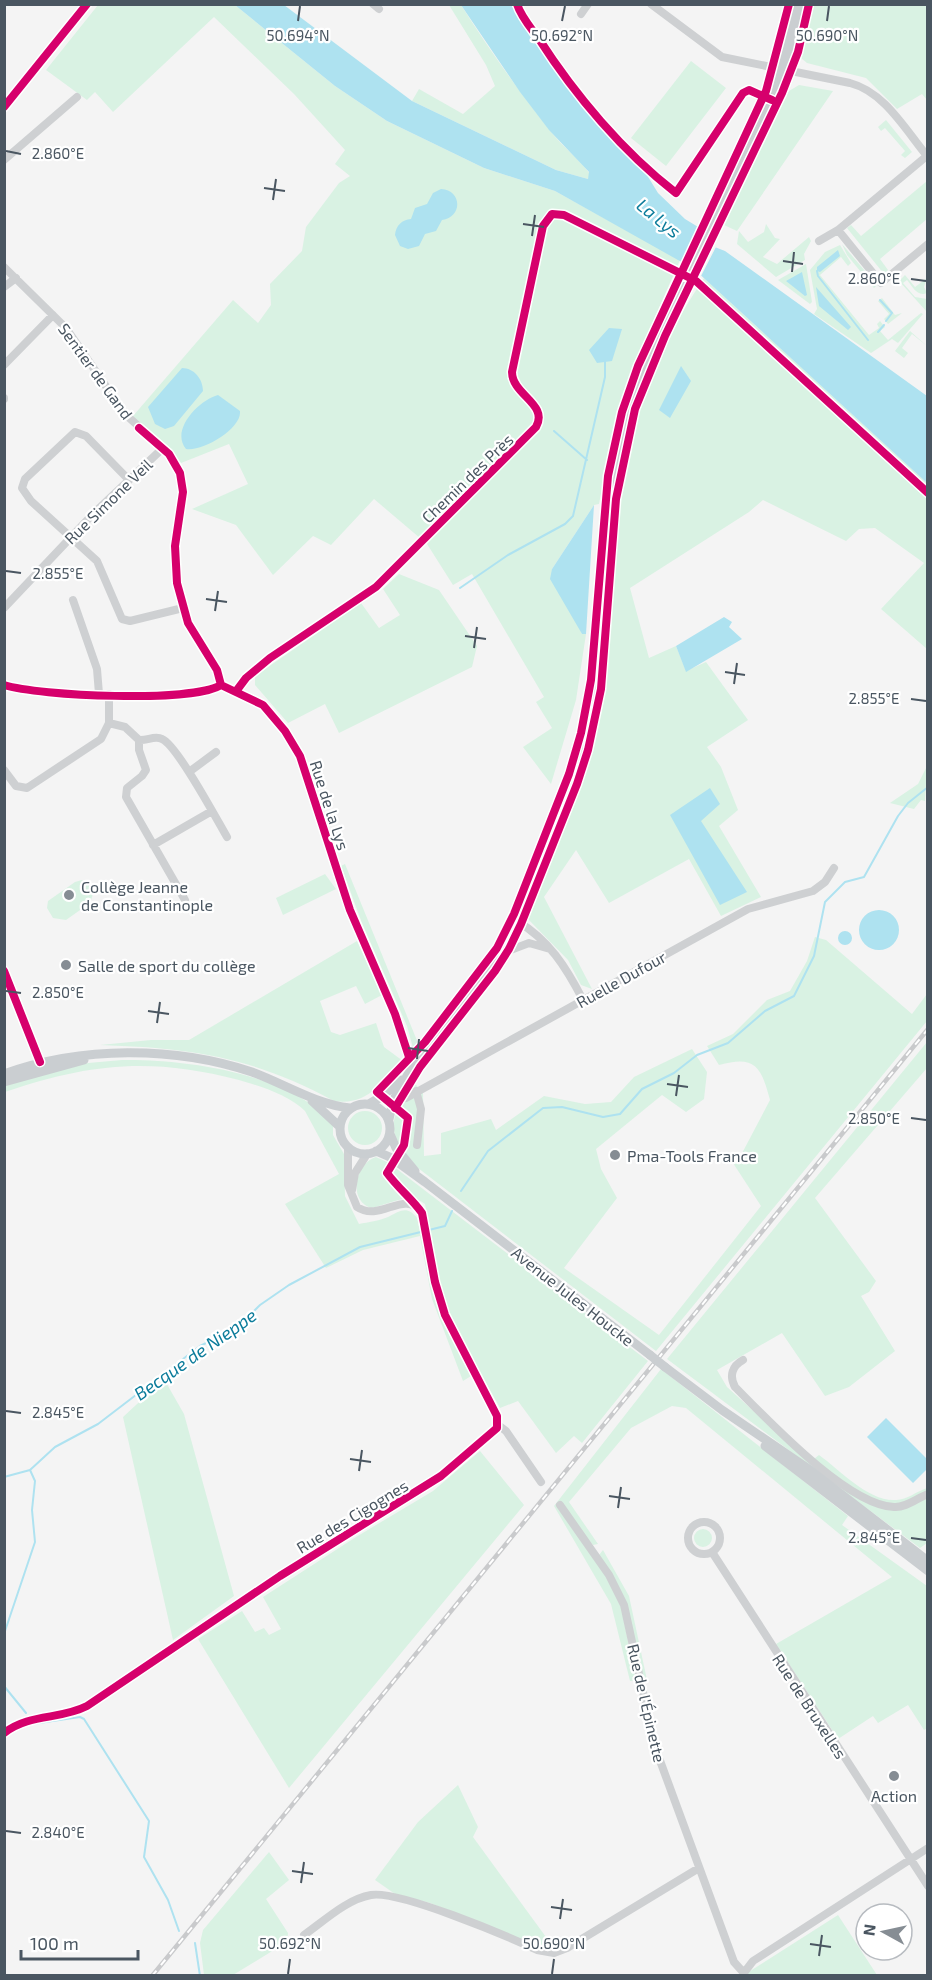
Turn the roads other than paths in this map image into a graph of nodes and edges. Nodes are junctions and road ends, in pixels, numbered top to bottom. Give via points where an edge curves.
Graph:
1 (87, 4) edge
2 (588, 4) edge
3 (651, 4) edge
4 (795, 4) edge
5 (803, 4) edge
6 (581, 14) dead end
7 (782, 71) junction
8 (77, 97) dead end
9 (4, 107) edge
10 (927, 156) edge
11 (4, 160) edge
12 (552, 214) dead end
13 (838, 230) junction
14 (819, 241) dead end
15 (927, 244) edge
16 (4, 267) edge
17 (16, 278) junction
18 (4, 287) edge
19 (53, 315) junction
20 (4, 365) edge
21 (163, 448) junction
22 (129, 480) junction
23 (72, 536) junction
24 (73, 600) dead end
25 (4, 608) edge
26 (183, 608) junction
27 (4, 685) edge
28 (221, 685) junction
29 (237, 690) junction
30 (99, 694) junction
31 (110, 694) junction
32 (109, 723) junction
33 (139, 740) junction
34 (216, 752) dead end
35 (4, 770) edge
36 (189, 772) junction
37 (212, 811) junction
38 (227, 837) dead end
39 (153, 845) junction
40 (834, 868) dead end
41 (184, 900) dead end
42 (517, 921) junction
43 (551, 949) junction
44 (500, 954) junction
45 (4, 971) edge
46 (583, 1000) junction
47 (41, 1066) junction
48 (411, 1069) junction
49 (4, 1074) edge
50 (4, 1082) edge
51 (416, 1091) junction
52 (306, 1096) junction
53 (406, 1098) dead end
54 (369, 1104) junction
55 (350, 1108) junction
56 (388, 1119) junction
57 (340, 1127) junction
58 (390, 1134) junction
59 (417, 1145) dead end
60 (348, 1147) junction
61 (371, 1153) junction
62 (425, 1182) junction
63 (352, 1201) junction
64 (743, 1360) dead end
65 (498, 1425) junction
66 (541, 1482) dead end
67 (927, 1494) edge
68 (560, 1505) dead end
69 (712, 1552) junction
70 (926, 1564) edge
71 (4, 1732) edge
72 (927, 1848) edge
73 (908, 1860) junction
74 (699, 1868) junction
75 (927, 1886) edge
76 (304, 1935) dead end
77 (743, 1974) edge

1 - 9 main road
2 - 6 street
3 - 7 street via 716,54
4 - 7 main road
5 - 7 main road
7 - 10 street via 868,90
7 - 42 main road via 767,117 660,333 630,407 609,510 598,674 587,734
8 - 11 street
10 - 13 street
12 - 29 street, Chemin des Près via 543,226 512,372 517,390 538,410 538,425 376,587 270,658
13 - 14 street
13 - 15 street via 881,283
16 - 17 street, Sentier de Gand
17 - 18 street
17 - 19 street, Sentier de Gand
19 - 20 street
19 - 21 street, Sentier de Gand via 75,338 125,414
21 - 22 street, Rue Simone Veil
21 - 26 street, Sentier de Gand via 176,464 183,488 174,553
22 - 23 street, Rue Simone Veil
22 - 23 street via 80,432 71,434 52,451 24,480 22,490
23 - 25 street, Rue Simone Veil
23 - 26 street via 100,565 122,619 130,621
24 - 30 street via 97,669
26 - 28 street, Sentier de Gand via 194,636 217,670
27 - 30 street via 36,692
28 - 29 street, Rue de la Lys
28 - 31 street via 203,692
29 - 48 street, Rue de la Lys via 267,709 302,762 350,910 395,1014
30 - 31 street
31 - 32 street
32 - 33 street via 123,726
32 - 35 street via 93,746 30,787 16,786
33 - 36 street via 163,739
33 - 39 street via 146,770 127,788 126,796
34 - 36 street
36 - 37 street
37 - 38 street
37 - 39 street
39 - 41 street
40 - 46 street, Ruelle Dufour via 813,891 753,907
42 - 43 street
42 - 44 main road
43 - 44 street via 529,943
43 - 46 street
44 - 48 main road
45 - 47 street
46 - 51 street, Ruelle Dufour
47 - 49 main road
47 - 50 main road
47 - 52 main road via 109,1055 170,1055 255,1074
48 - 54 main road
48 - 56 main road
51 - 53 street, Ruelle Dufour
51 - 59 street via 421,1109
52 - 55 main road
52 - 57 main road
54 - 55 main road
54 - 56 main road via 380,1108
55 - 57 main road
56 - 58 main road
57 - 60 main road
58 - 61 main road via 385,1144
58 - 62 main road, Avenue Jules Houcke via 396,1148
60 - 61 main road
60 - 63 street
61 - 62 main road, Avenue Jules Houcke via 392,1158
61 - 63 street via 355,1173
62 - 70 main road, Avenue Jules Houcke, bridge
63 - 65 street via 360,1209 372,1212 399,1204 410,1204 420,1210 442,1307
64 - 67 street via 733,1370 735,1387 837,1479 867,1498 892,1507
65 - 66 street
65 - 71 street, Rue des Cigognes via 494,1433 441,1476 280,1576 92,1704 70,1713 25,1720
68 - 74 street, Rue de l'Épinette via 609,1575 624,1605 655,1748
69 - 69 street via 719,1542 717,1530 707,1523 695,1525 688,1535 690,1546 701,1554
69 - 73 street, Rue de Bruxelles
72 - 73 street
73 - 75 street, Rue de Bruxelles
73 - 77 street via 753,1961
74 - 76 street via 554,1953 384,1894 357,1900
74 - 77 street, Rue de l'Épinette via 734,1962

